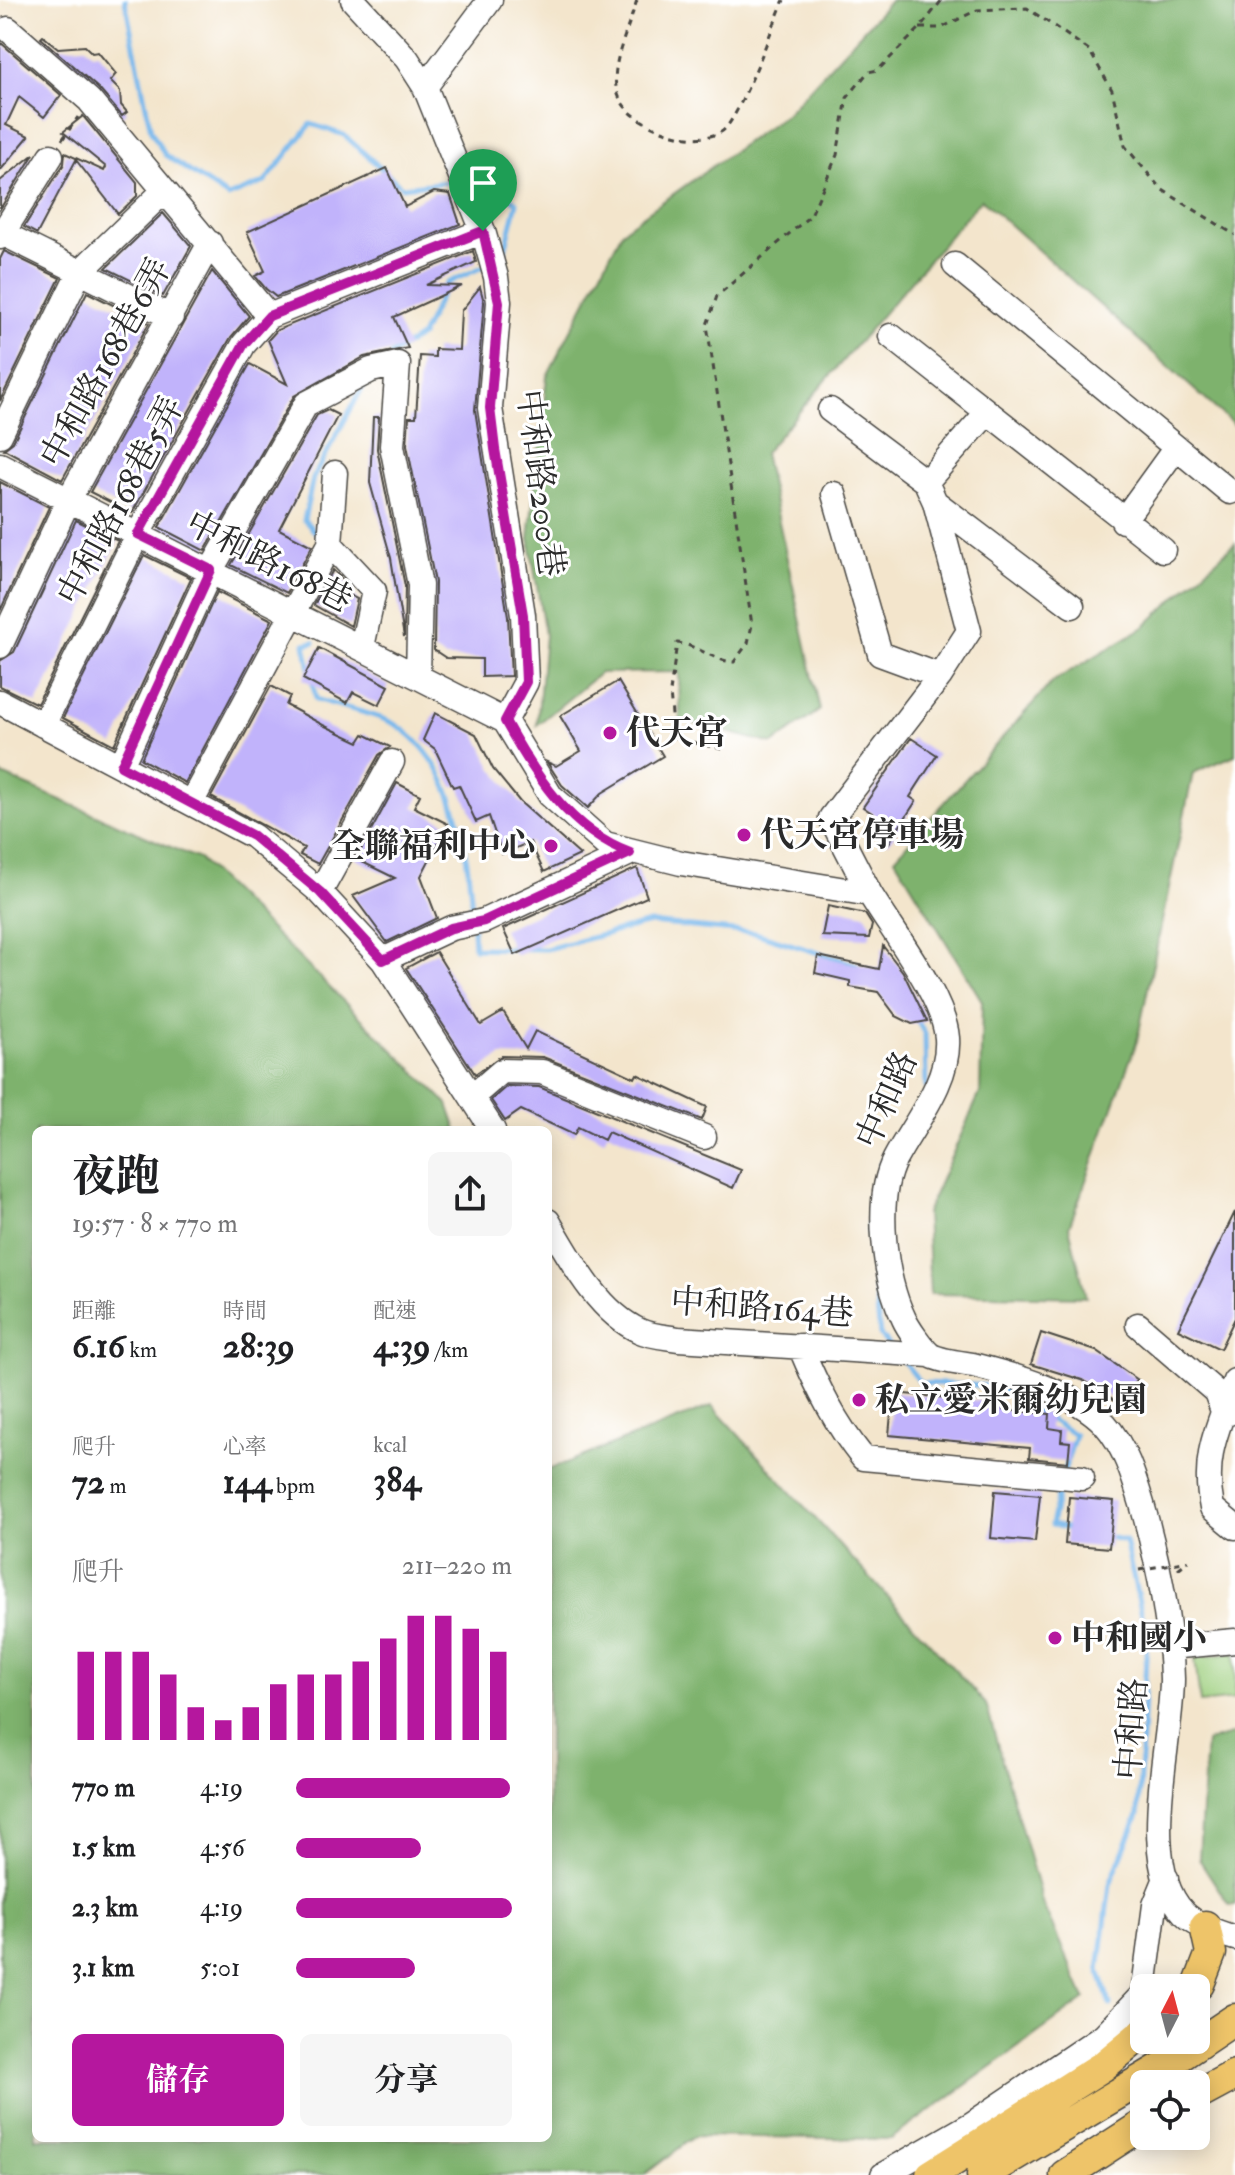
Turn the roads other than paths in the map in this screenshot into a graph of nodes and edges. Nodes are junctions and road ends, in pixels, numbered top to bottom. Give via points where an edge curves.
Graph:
1 (353, 0) edge
2 (490, 0) edge
3 (8, 29) dead end
4 (425, 87) junction
5 (51, 156) road end
6 (164, 191) junction
7 (1, 234) edge
8 (210, 243) junction
9 (489, 252) junction
10 (955, 265) dead end
11 (79, 273) junction
12 (269, 316) junction
13 (171, 317) junction
14 (891, 336) dead end
15 (830, 410) dead end
16 (987, 413) junction
17 (0, 435) edge
18 (1175, 449) junction
19 (0, 465) edge
20 (335, 473) dead end
21 (931, 492) junction
22 (1230, 492) dead end
23 (834, 494) dead end
24 (69, 499) junction
25 (1123, 521) junction
26 (138, 534) junction
27 (1163, 550) dead end
28 (327, 551) junction
29 (211, 570) junction
30 (1072, 606) dead end
31 (291, 613) junction
32 (0, 646) edge
33 (362, 647) junction
34 (940, 676) junction
35 (418, 677) junction
36 (0, 702) edge
37 (505, 721) junction
38 (43, 725) junction
39 (392, 762) dead end
40 (121, 766) junction
41 (191, 803) junction
42 (630, 853) junction
43 (320, 892) junction
44 (870, 894) junction
45 (383, 960) junction
46 (473, 1096) junction
47 (491, 1126) edge
48 (704, 1137) dead end
49 (552, 1228) edge
50 (1138, 1325) dead end
51 (800, 1346) junction
52 (920, 1354) junction
53 (1235, 1381) edge
54 (1229, 1413) edge
55 (1078, 1477) dead end
56 (1235, 1527) edge
57 (1235, 1641) edge
58 (1169, 1647) junction
59 (1166, 1878) junction
60 (1205, 1926) junction
61 (1235, 1938) edge
62 (1235, 1959) edge
63 (1146, 1974) edge
64 (1201, 1974) edge
65 (1210, 1976) edge
66 (1130, 2008) edge
67 (1235, 2019) edge
68 (1130, 2044) edge
69 (1235, 2075) edge
70 (1210, 2088) edge
71 (1130, 2133) edge
72 (883, 2175) edge
73 (931, 2175) edge
74 (982, 2175) edge
75 (1065, 2175) edge

1 - 4 street, 中和路200巷
2 - 4 street
3 - 6 street via 89,100
4 - 9 street, 中和路200巷
5 - 7 street
6 - 8 street
6 - 11 street
7 - 11 street
8 - 12 street
8 - 13 street, 中和路168巷6弄
9 - 12 street
9 - 37 street, 中和路200巷 via 499,302 490,408 523,615 526,682
10 - 18 street
11 - 13 street
11 - 17 street
12 - 26 street, 中和路168巷5弄 via 244,344
13 - 24 street, 中和路168巷6弄
14 - 16 street
15 - 21 street
16 - 21 street
16 - 25 street
18 - 22 street
18 - 25 street
19 - 24 street, 中和路168巷
20 - 28 street
21 - 30 street
21 - 34 street via 969,631
23 - 34 street via 880,654
24 - 26 street, 中和路168巷
24 - 32 street, 中和路168巷6弄
25 - 27 street
26 - 29 street, 中和路168巷
26 - 38 street, 中和路168巷5弄
28 - 31 street
28 - 33 street via 374,591
29 - 31 street, 中和路168巷
29 - 35 street via 306,404 371,370 398,364 392,446 420,585
29 - 40 street
31 - 33 street, 中和路168巷
31 - 41 street
33 - 35 street, 中和路168巷
34 - 44 street, 中和路 via 831,818
35 - 37 street, 中和路168巷
36 - 38 street
37 - 42 street via 550,795 605,844
38 - 40 street
39 - 43 street
40 - 41 street
41 - 43 street via 253,836
42 - 44 street
42 - 45 street via 484,921 451,928
43 - 45 street
44 - 52 street, 中和路 via 942,1011 947,1040 930,1099 893,1162 884,1208 882,1242
45 - 46 street
46 - 47 street
46 - 48 street via 502,1071 542,1072
49 - 51 street, 中和路164巷 via 604,1304 641,1331 678,1339
50 - 54 street via 1216,1392
51 - 52 street, 中和路164巷
51 - 55 street via 820,1394 863,1458
52 - 58 street, 中和路 via 1004,1373 1053,1392 1104,1423 1128,1462 1142,1506
53 - 54 street
54 - 56 street via 1209,1448 1206,1478 1212,1508
57 - 58 street
58 - 59 street, 中和路 via 1169,1731 1159,1827
59 - 60 street, 中和路 via 1180,1908
59 - 63 street via 1155,1905
60 - 61 street, 中和路
60 - 64 main road via 1211,1953
62 - 65 main road
66 - 72 street via 1104,2035 972,2124
67 - 74 main road
68 - 73 main road
69 - 70 main road
71 - 75 main road

